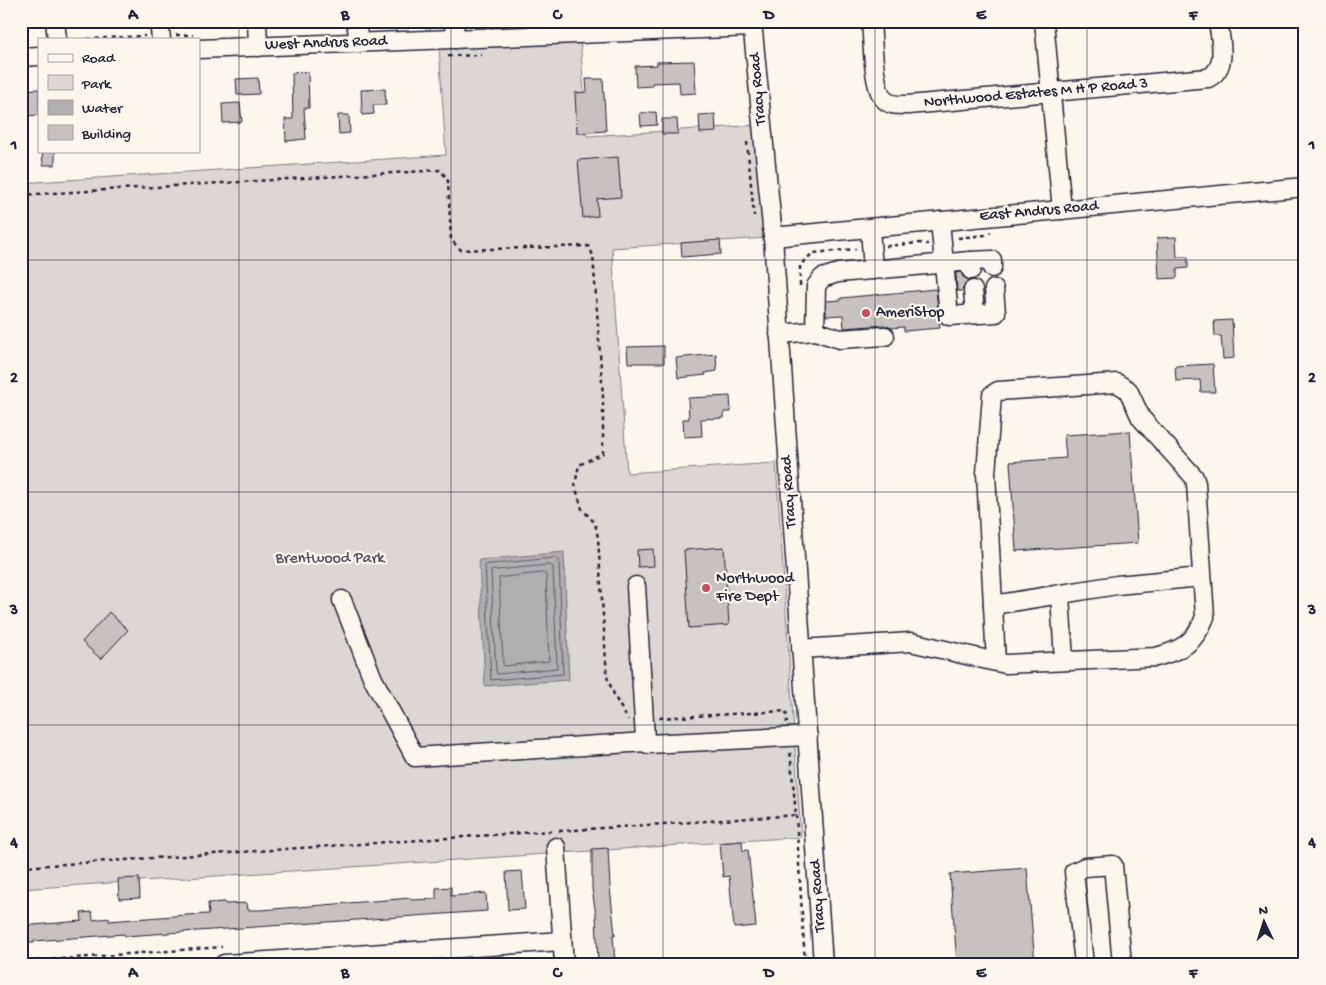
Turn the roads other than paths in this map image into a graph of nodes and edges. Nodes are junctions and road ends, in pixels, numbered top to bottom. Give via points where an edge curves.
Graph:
1 (55, 21) edge
2 (159, 21) edge
3 (257, 21) edge
4 (356, 21) edge
5 (454, 21) edge
6 (871, 21) edge
7 (1044, 21) edge
8 (1218, 21) edge
9 (753, 24) edge
10 (652, 26) edge
11 (554, 29) edge
12 (57, 38) edge
13 (161, 38) edge
14 (455, 40) junction
15 (359, 43) junction
16 (258, 47) junction
17 (200, 49) edge
18 (38, 56) edge
19 (21, 57) edge
20 (1052, 92) junction
21 (1305, 187) edge
22 (1062, 210) junction
23 (940, 221) junction
24 (870, 228) junction
25 (773, 237) junction
26 (944, 264) junction
27 (992, 268) dead end
28 (873, 270) junction
29 (994, 289) dead end
30 (973, 290) dead end
31 (975, 314) junction
32 (815, 331) junction
33 (779, 334) junction
34 (885, 336) dead end
35 (1202, 577) junction
36 (636, 586) dead end
37 (1060, 595) junction
38 (342, 600) dead end
39 (993, 605) junction
40 (801, 649) junction
41 (996, 662) junction
42 (1064, 662) junction
43 (794, 738) junction
44 (646, 742) junction
45 (556, 847) dead end
46 (562, 941) junction
47 (224, 964) edge
48 (564, 964) edge
49 (823, 964) edge
50 (1084, 964) edge
51 (1122, 964) edge

1 - 12 street
2 - 13 street
3 - 16 street
4 - 15 street
5 - 14 street
6 - 20 street, Northwood Estates M H P Road 3 via 878,90 890,104
7 - 20 street
8 - 20 street, Northwood Estates M H P Road 3 via 1222,60 1217,72 1208,78
9 - 10 street, West Andrus Road
9 - 25 street, Tracy Road
10 - 11 street, West Andrus Road
11 - 14 street, West Andrus Road
14 - 15 street, West Andrus Road
15 - 16 street, West Andrus Road
16 - 17 street, West Andrus Road
18 - 19 street
20 - 22 street
21 - 22 street, East Andrus Road
22 - 23 street, East Andrus Road
23 - 24 street, East Andrus Road
23 - 26 street
24 - 25 street, East Andrus Road
24 - 28 street
25 - 33 street, Tracy Road
26 - 27 street via 970,266 992,260
26 - 28 street
26 - 31 street via 949,316
28 - 32 street via 822,278 816,286
29 - 31 street via 996,313
30 - 31 street
32 - 33 street
32 - 34 street via 840,339
33 - 40 street, Tracy Road
35 - 37 street via 1117,585
35 - 39 street via 1194,477 1141,418 1128,390 1117,383 998,391 992,395 986,473
35 - 42 street via 1205,617 1190,643 1175,652 1156,657
36 - 44 street
37 - 39 street
37 - 42 street
38 - 44 street via 373,679 415,757
39 - 41 street
40 - 41 street via 911,642
40 - 43 street, Tracy Road
41 - 42 street
43 - 44 street
43 - 49 street, Tracy Road
45 - 46 street
46 - 47 street
46 - 48 street
50 - 51 street via 1074,872 1085,867 1114,865

